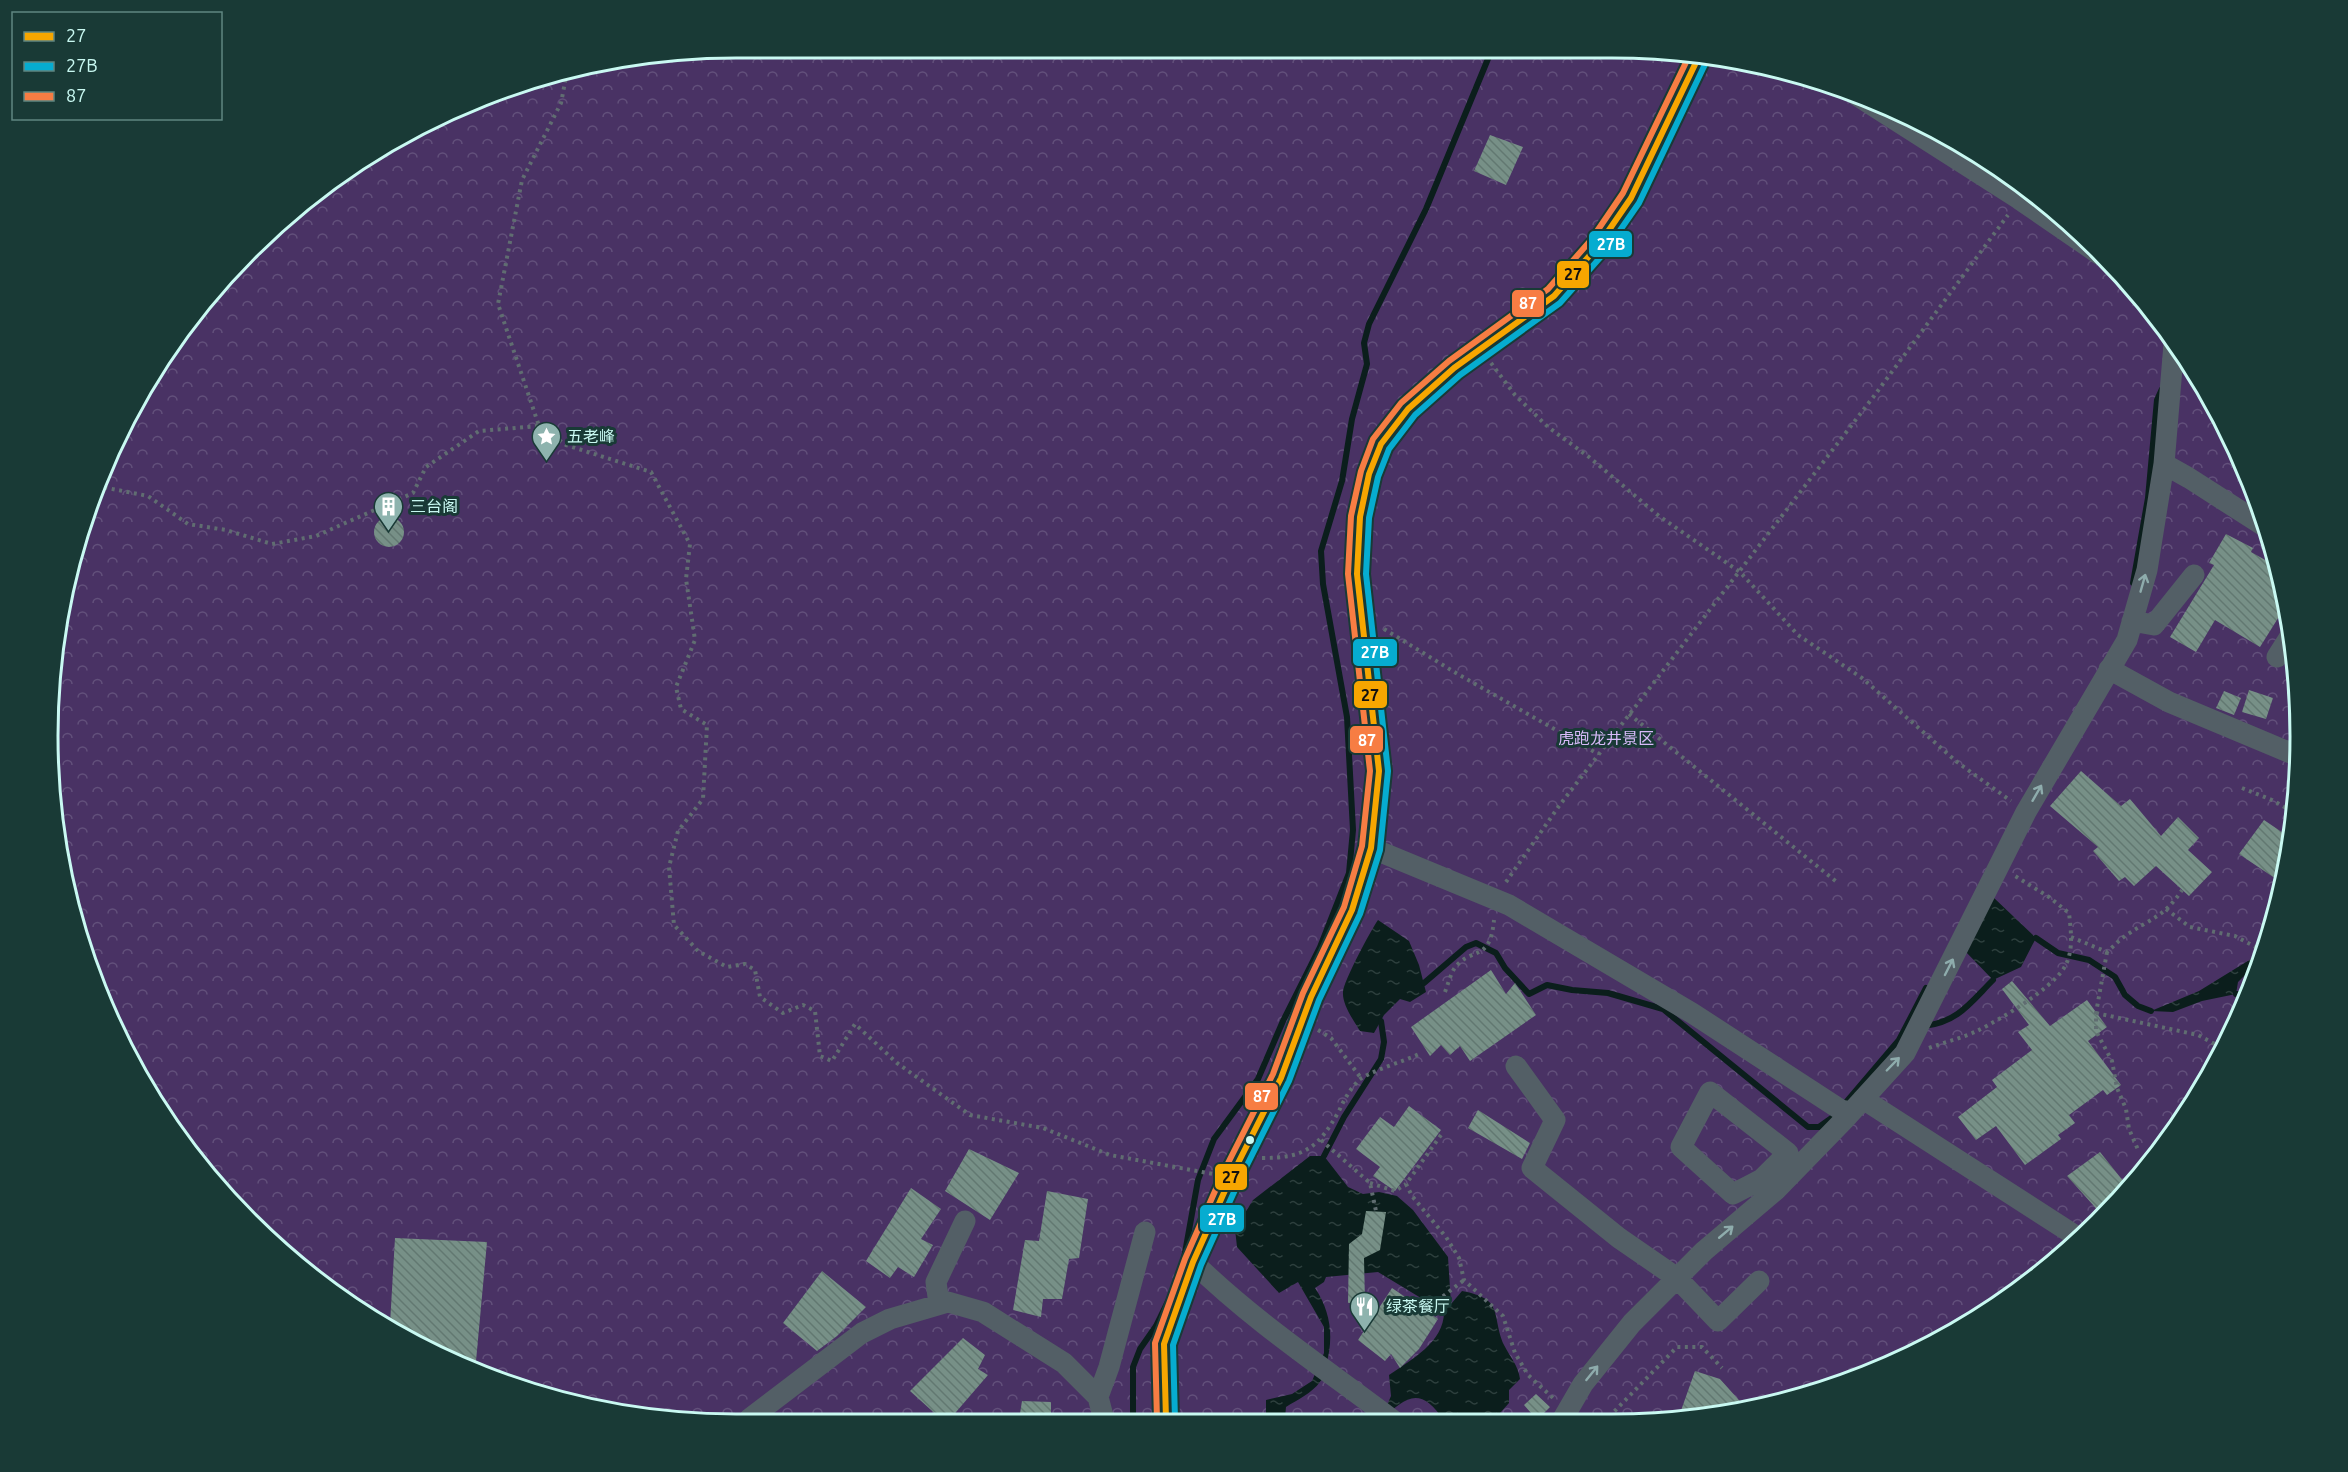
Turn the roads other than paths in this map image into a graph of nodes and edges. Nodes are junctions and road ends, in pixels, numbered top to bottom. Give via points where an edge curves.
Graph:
1 (1695, 64) edge
2 (1897, 121) edge
3 (2059, 227) edge
4 (2173, 357) edge
5 (2164, 464) junction
6 (2255, 521) edge
7 (2194, 575) dead end
8 (2132, 621) junction
9 (2284, 646) edge
10 (2277, 657) dead end
11 (2109, 669) junction
12 (2289, 752) edge
13 (1371, 848) junction
14 (1516, 1066) dead end
15 (1847, 1106) junction
16 (1769, 1185) junction
17 (965, 1221) dead end
18 (1145, 1232) dead end
19 (2071, 1234) edge
20 (1193, 1262) junction
21 (1677, 1278) junction
22 (1759, 1281) dead end
23 (939, 1304) junction
24 (1098, 1397) junction
25 (758, 1414) edge
26 (1102, 1414) edge
27 (1166, 1414) edge
28 (1385, 1414) edge
29 (1565, 1414) edge

1 - 13 street via 1631,198 1598,246 1554,296 1454,368 1408,409 1381,444 1369,474 1360,517 1357,574 1379,771
2 - 3 street
4 - 5 street
5 - 6 street
8 -> 5 street via 2147,570
7 - 8 street via 2154,625
8 - 11 street via 2127,640
9 - 10 street
11 - 12 street via 2169,702
15 -> 11 street via 1905,1053 2026,812
13 - 15 street via 1509,905
13 - 20 street via 1352,910 1311,997 1281,1078
14 - 21 street via 1556,1120 1532,1168 1619,1238
15 - 16 street
15 - 19 street
16 - 16 street via 1788,1153 1710,1092 1681,1147 1733,1194
21 -> 16 street
17 - 23 street via 936,1282
18 - 24 street
20 - 27 street via 1164,1344
20 - 28 street via 1212,1281
21 - 22 street via 1718,1321
29 -> 21 street via 1583,1384 1632,1323
23 - 24 street via 948,1302 983,1312 1064,1363
23 - 25 street via 890,1319 862,1334
24 - 26 street

